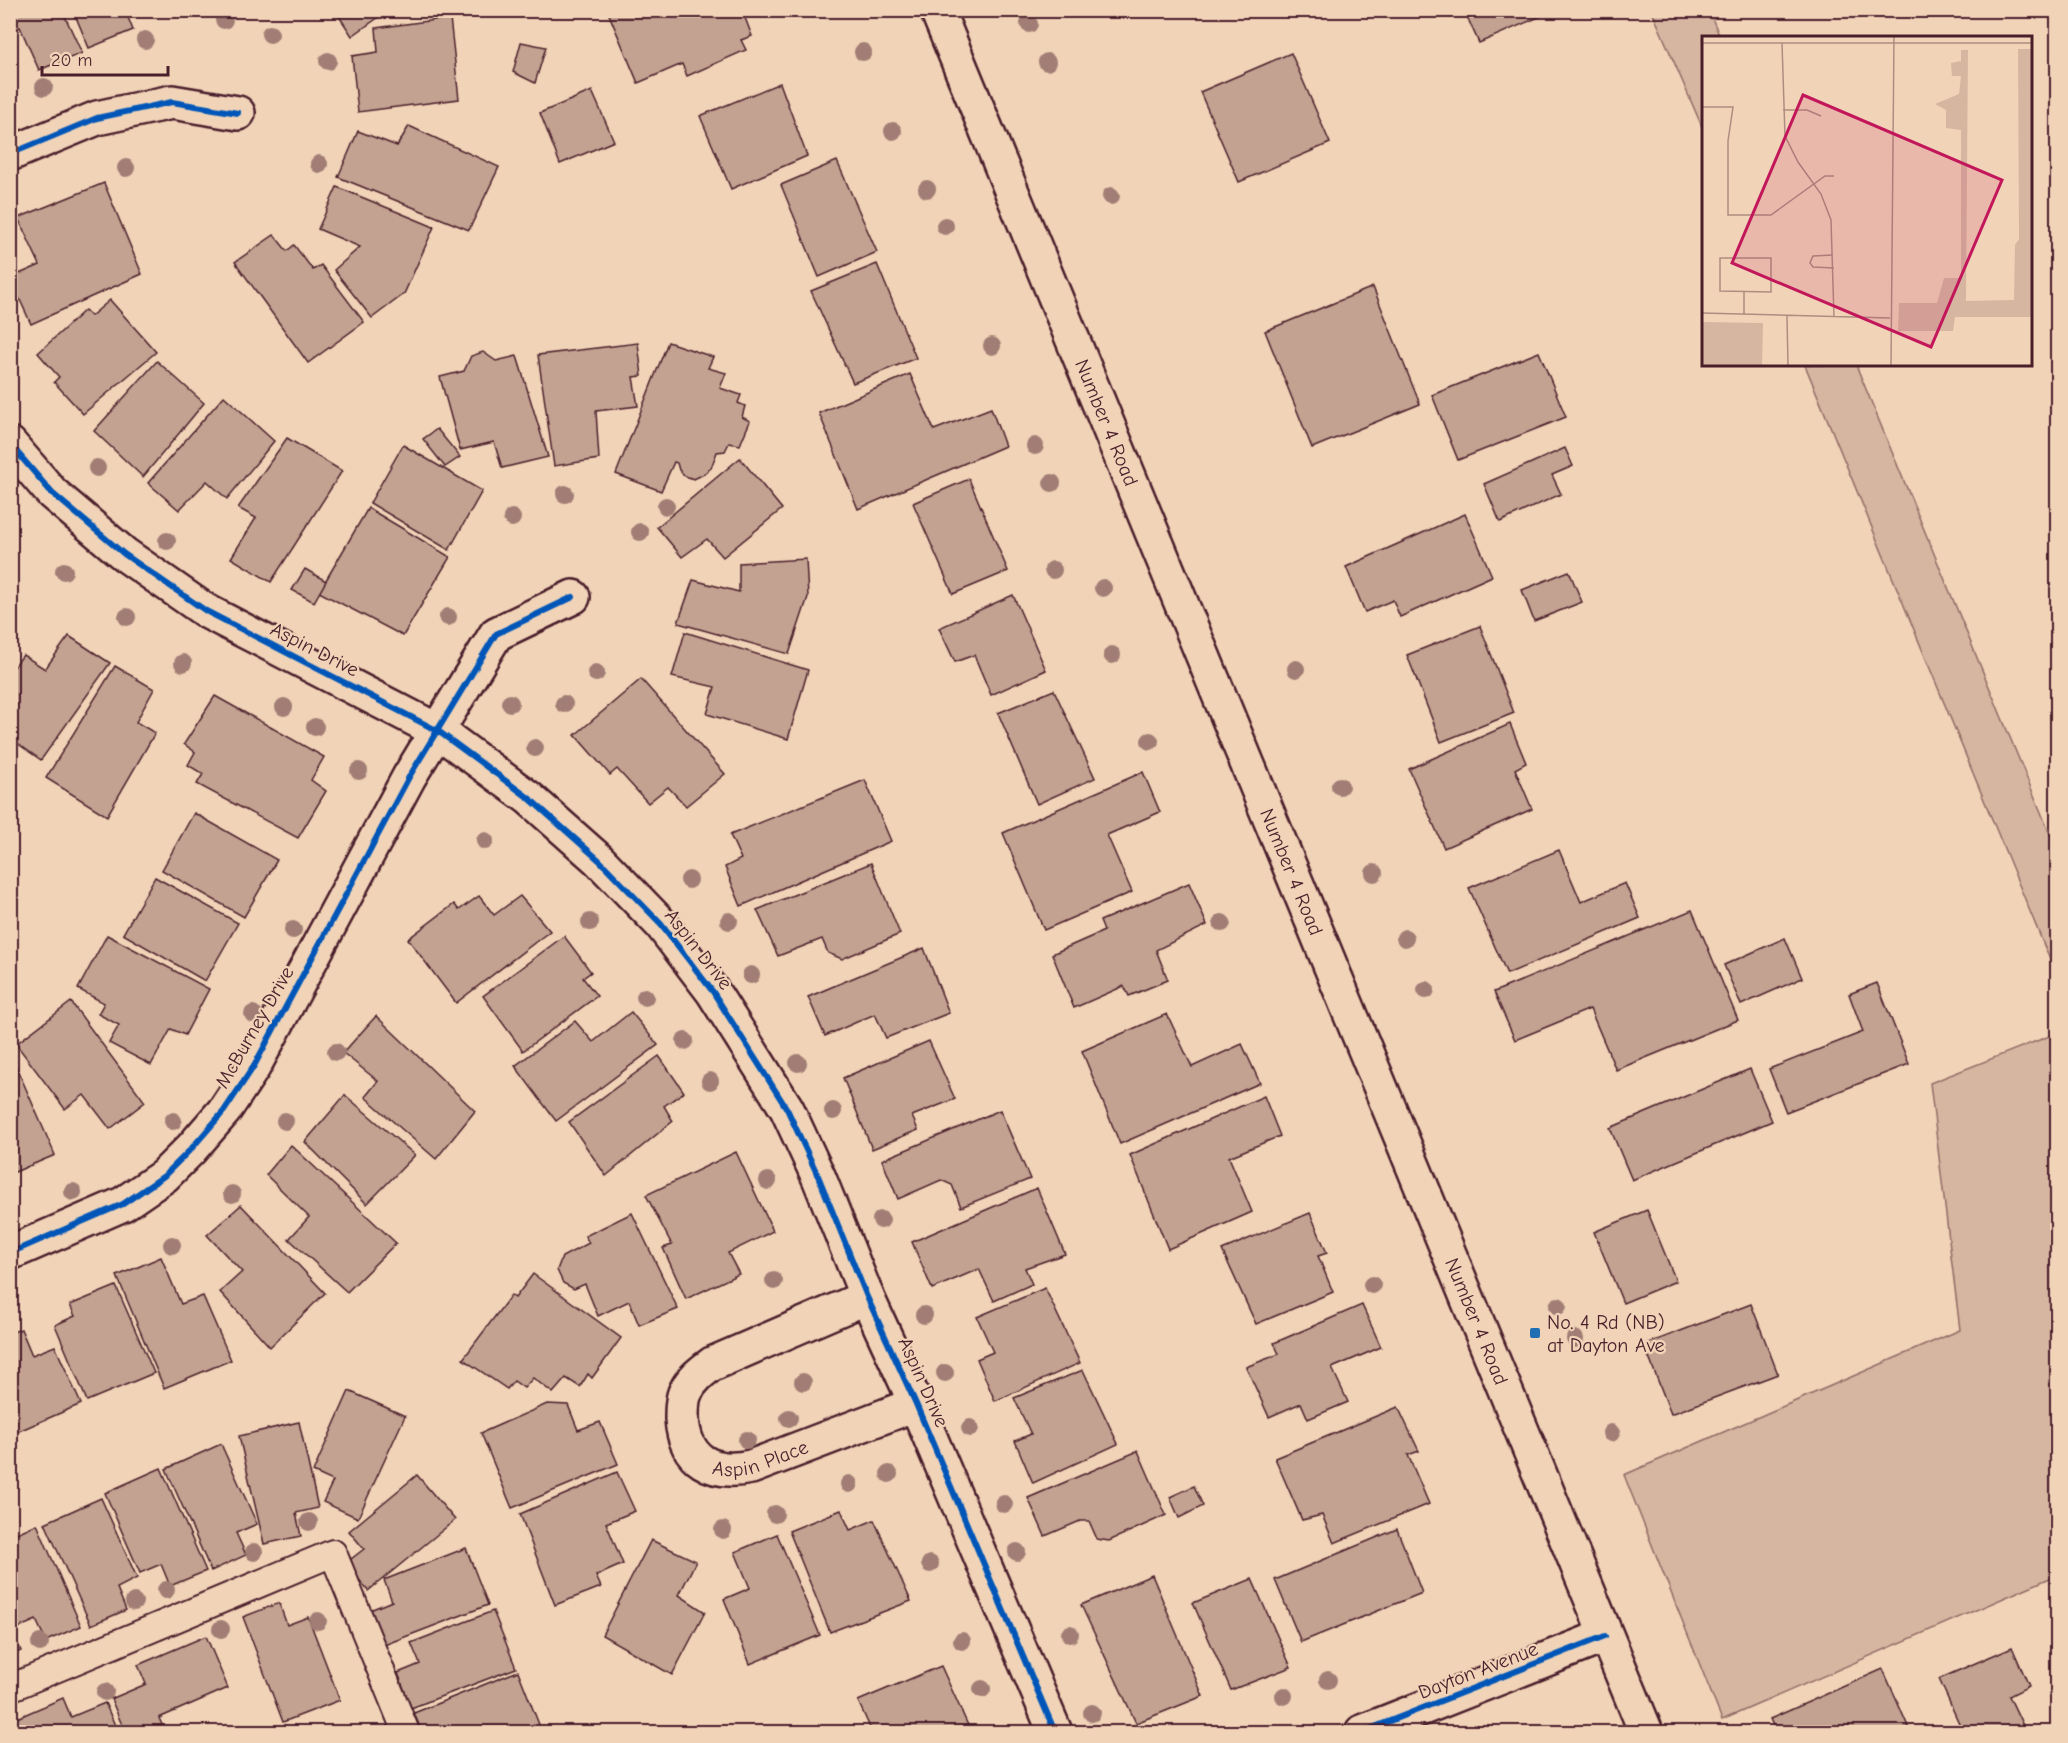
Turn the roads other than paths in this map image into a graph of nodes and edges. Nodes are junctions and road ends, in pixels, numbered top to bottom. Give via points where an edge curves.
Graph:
1 (937, 10) edge
2 (238, 113) dead end
3 (10, 154) edge
4 (10, 444) edge
5 (573, 597) dead end
6 (438, 731) junction
7 (10, 1253) edge
8 (867, 1298) junction
9 (916, 1404) junction
10 (1605, 1636) junction
11 (10, 1688) edge
12 (406, 1732) edge
13 (1055, 1732) edge
14 (1362, 1732) edge
15 (1646, 1732) edge

1 - 10 street, Number 4 Road
2 - 3 street via 172,102 97,118
4 - 6 street, Aspin Drive via 51,493 124,554 206,611
5 - 6 street, McBurney Drive via 496,634
6 - 7 street, McBurney Drive via 409,777 254,1066 224,1112 164,1176 123,1204
6 - 8 street, Aspin Drive via 529,798 599,860 661,924 700,975 787,1109
8 - 9 street, Aspin Drive
8 - 9 street, Aspin Place via 712,1364 694,1378 684,1394 682,1414 683,1432 691,1450 703,1463 733,1471
9 - 13 street, Aspin Drive
10 - 14 street, Dayton Avenue
10 - 15 street, Number 4 Road
11 - 12 lane via 333,1553

